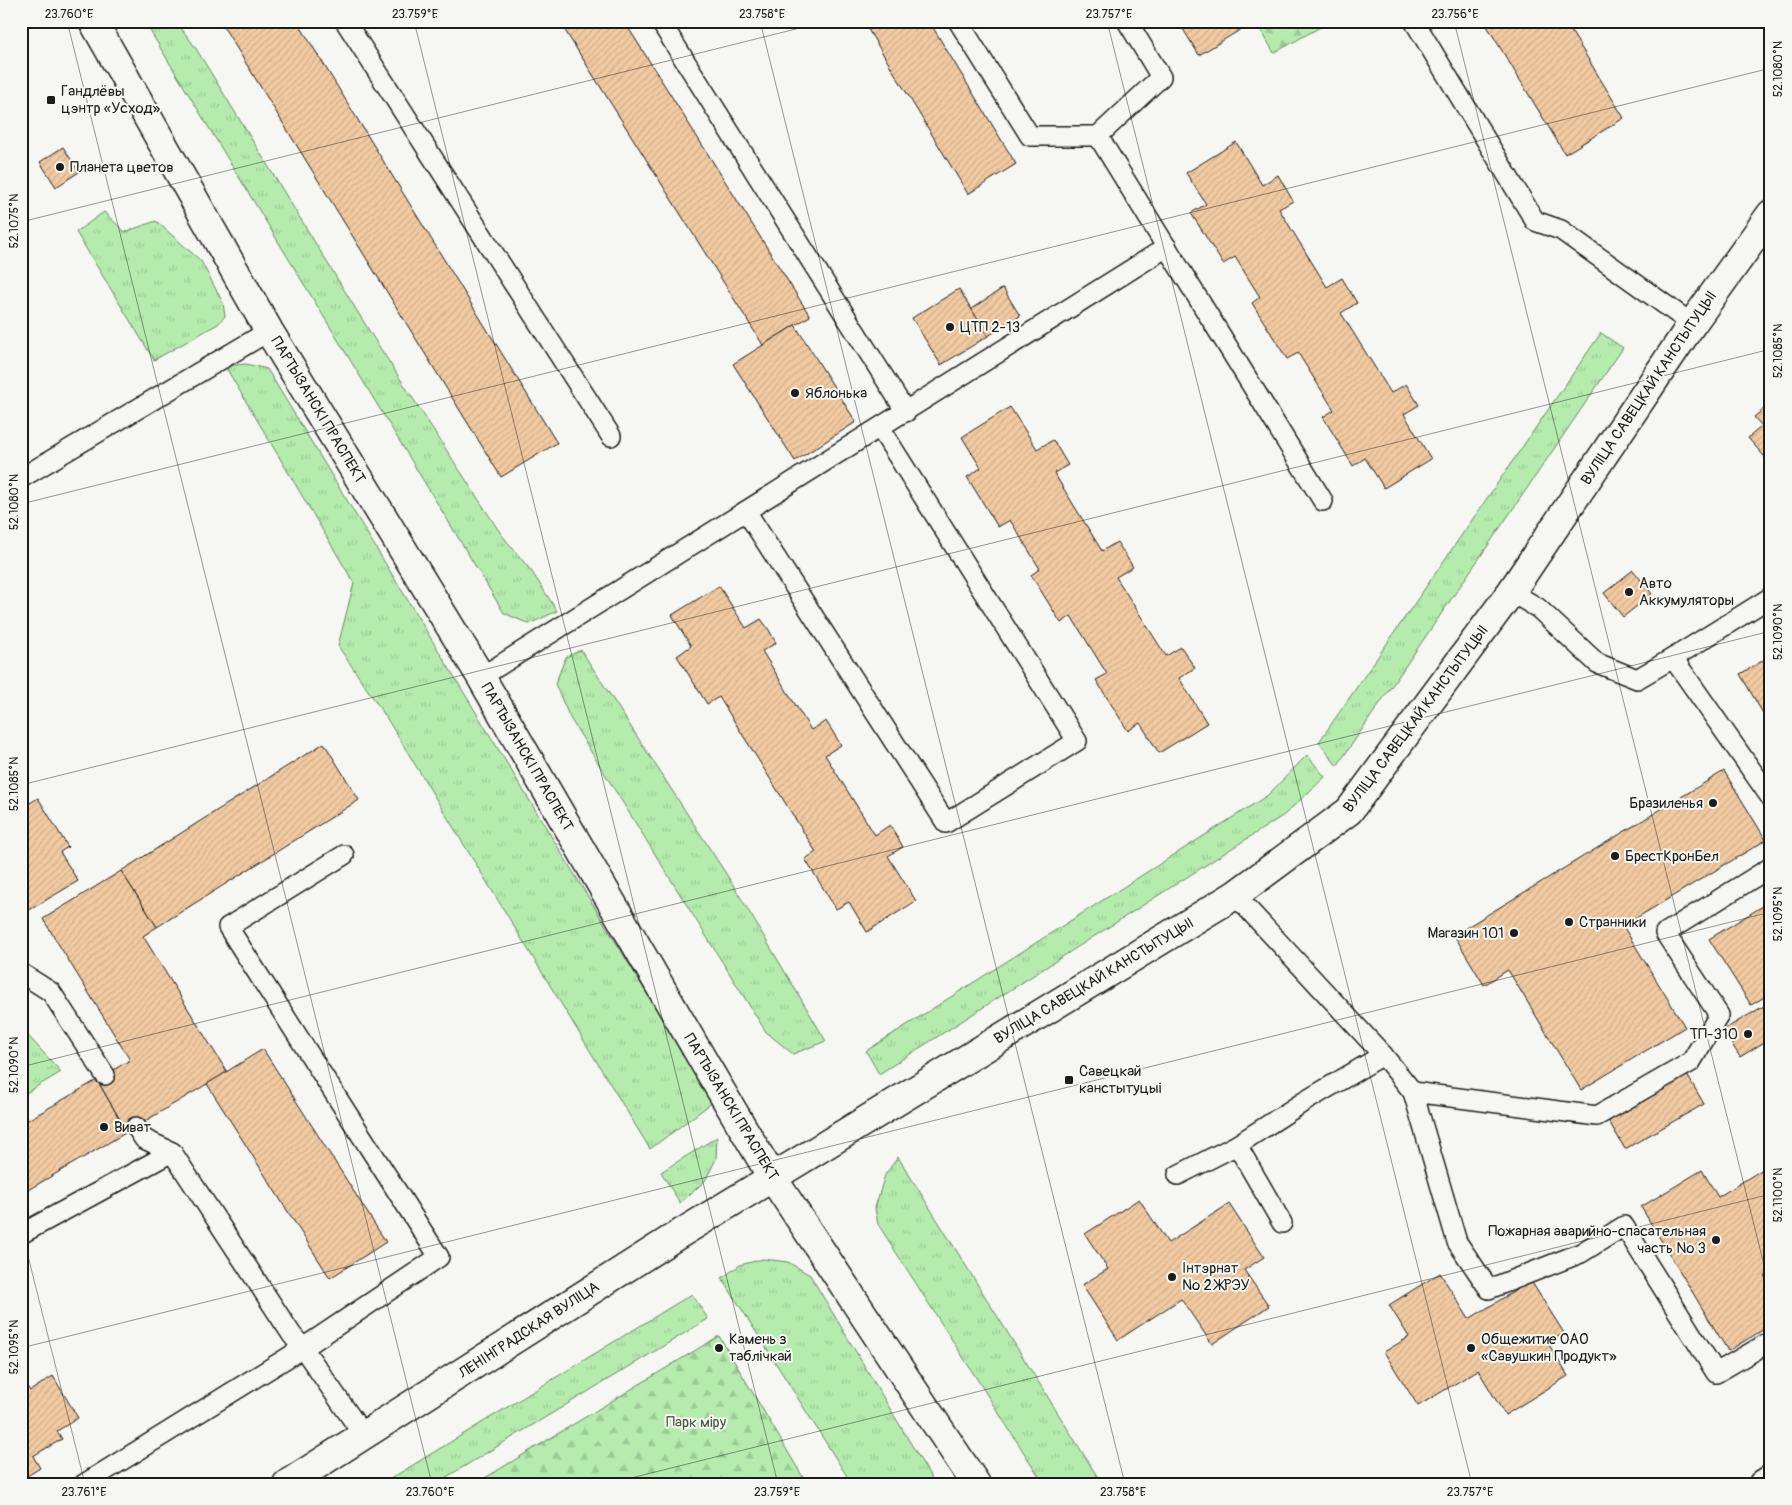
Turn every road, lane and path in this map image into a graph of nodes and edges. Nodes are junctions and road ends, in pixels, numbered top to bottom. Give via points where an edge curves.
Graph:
1 (93, 21) edge
2 (345, 21) edge
3 (660, 21) edge
4 (958, 21) edge
5 (1127, 21) edge
6 (1414, 21) edge
7 (1098, 136) junction
8 (1771, 214) edge
9 (1167, 247) junction
10 (1692, 324) junction
11 (269, 330) junction
12 (906, 412) junction
13 (880, 428) junction
14 (611, 436) dead end
15 (21, 478) edge
16 (1323, 501) dead end
17 (746, 511) junction
18 (1511, 592) junction
19 (1771, 597) edge
20 (1673, 658) junction
21 (481, 677) junction
22 (1771, 798) edge
23 (344, 855) dead end
24 (1771, 867) edge
25 (1235, 895) junction
26 (21, 973) edge
27 (1383, 1055) junction
28 (105, 1075) dead end
29 (1413, 1092) junction
30 (136, 1127) dead end
31 (1237, 1145) junction
32 (172, 1152) junction
33 (1178, 1175) dead end
34 (772, 1177) junction
35 (1282, 1223) dead end
36 (21, 1234) edge
37 (1771, 1341) edge
38 (303, 1348) junction
39 (364, 1436) junction
40 (1771, 1479) edge
41 (84, 1484) edge
42 (287, 1484) edge
43 (976, 1484) edge
44 (1763, 1484) edge

1 - 11 main road, ПАРТЫЗАНСКІ ПРАСПЕКТ
2 - 14 lane
3 - 12 lane
4 - 7 lane via 1030,136
5 - 7 lane via 1162,77
6 - 10 lane via 1535,221 1560,230
7 - 9 lane
8 - 10 main road, ВУЛІЦА САВЕЦКАЙ КАНСТЫТУЦЫІ
9 - 12 lane
9 - 16 lane
10 - 18 main road, ВУЛІЦА САВЕЦКАЙ КАНСТЫТУЦЫІ
11 - 15 lane
11 - 21 main road, ПАРТЫЗАНСКІ ПРАСПЕКТ
12 - 13 lane
13 - 17 lane
13 - 17 lane via 1077,741 955,818 946,823
17 - 21 lane
18 - 20 lane via 1538,608 1605,666 1637,678
18 - 25 main road, ВУЛІЦА САВЕЦКАЙ КАНСТЫТУЦЫІ via 1349,811
19 - 20 lane
20 - 22 lane
21 - 34 main road, ПАРТЫЗАНСКІ ПРАСПЕКТ
23 - 38 lane via 228,927 439,1257
24 - 29 lane via 1665,933 1719,1015 1691,1062 1597,1116
25 - 27 lane
25 - 34 main road, ВУЛІЦА САВЕЦКАЙ КАНСТЫТУЦЫІ
26 - 28 lane via 52,992
27 - 29 lane
27 - 31 lane
29 - 37 lane via 1457,1242 1489,1289 1581,1253 1624,1226 1716,1373
30 - 32 lane via 144,1139
31 - 33 lane
31 - 35 lane
32 - 36 lane
32 - 38 lane
34 - 39 main road, ЛЕНІНГРАДСКАЯ ВУЛІЦА
34 - 43 main road, ПАРТЫЗАНСКІ ПРАСПЕКТ
38 - 39 lane
38 - 41 lane
39 - 42 main road, ЛЕНІНГРАДСКАЯ ВУЛІЦА
40 - 44 main road

